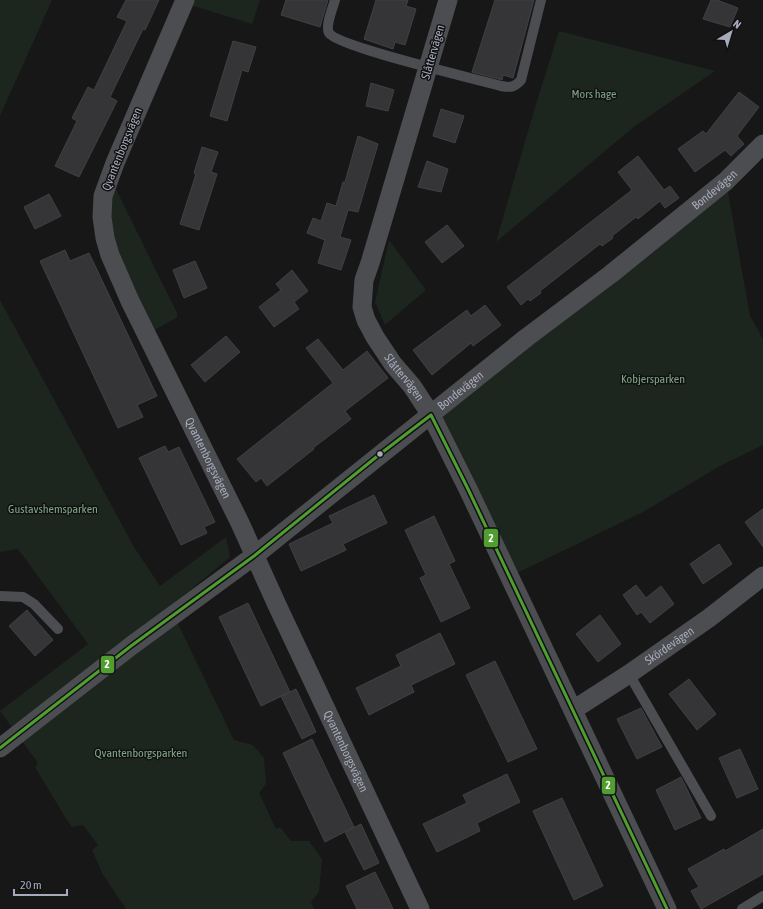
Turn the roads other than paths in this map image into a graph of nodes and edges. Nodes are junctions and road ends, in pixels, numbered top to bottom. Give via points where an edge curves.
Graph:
1 (185, 0) edge
2 (335, 0) edge
3 (448, 0) edge
4 (541, 0) edge
5 (428, 68) junction
6 (763, 144) edge
7 (431, 415) junction
8 (254, 556) junction
9 (763, 576) edge
10 (0, 596) edge
11 (58, 629) dead end
12 (630, 674) junction
13 (573, 710) junction
14 (0, 748) edge
15 (711, 816) dead end
16 (763, 896) edge
17 (420, 909) edge
18 (667, 909) edge
19 (742, 909) edge

1 - 8 street, Qvantenborgsvägen via 103,196 102,227 110,255 130,301
2 - 5 lane via 328,28 333,36 374,52
3 - 5 street, Slåttervägen
4 - 5 lane via 521,80 517,85 511,88
5 - 7 street, Slåttervägen via 364,280 362,307 375,337
6 - 7 street, Bondevägen via 726,181
7 - 8 street, Bondevägen
7 - 13 street, Slåttervägen
8 - 14 street, Bondevägen via 131,646
8 - 17 street, Qvantenborgsvägen
9 - 12 street, Skördevägen
10 - 11 lane via 23,598 34,604
12 - 13 street, Skördevägen
12 - 15 lane
13 - 18 street, Slåttervägen
16 - 19 lane

